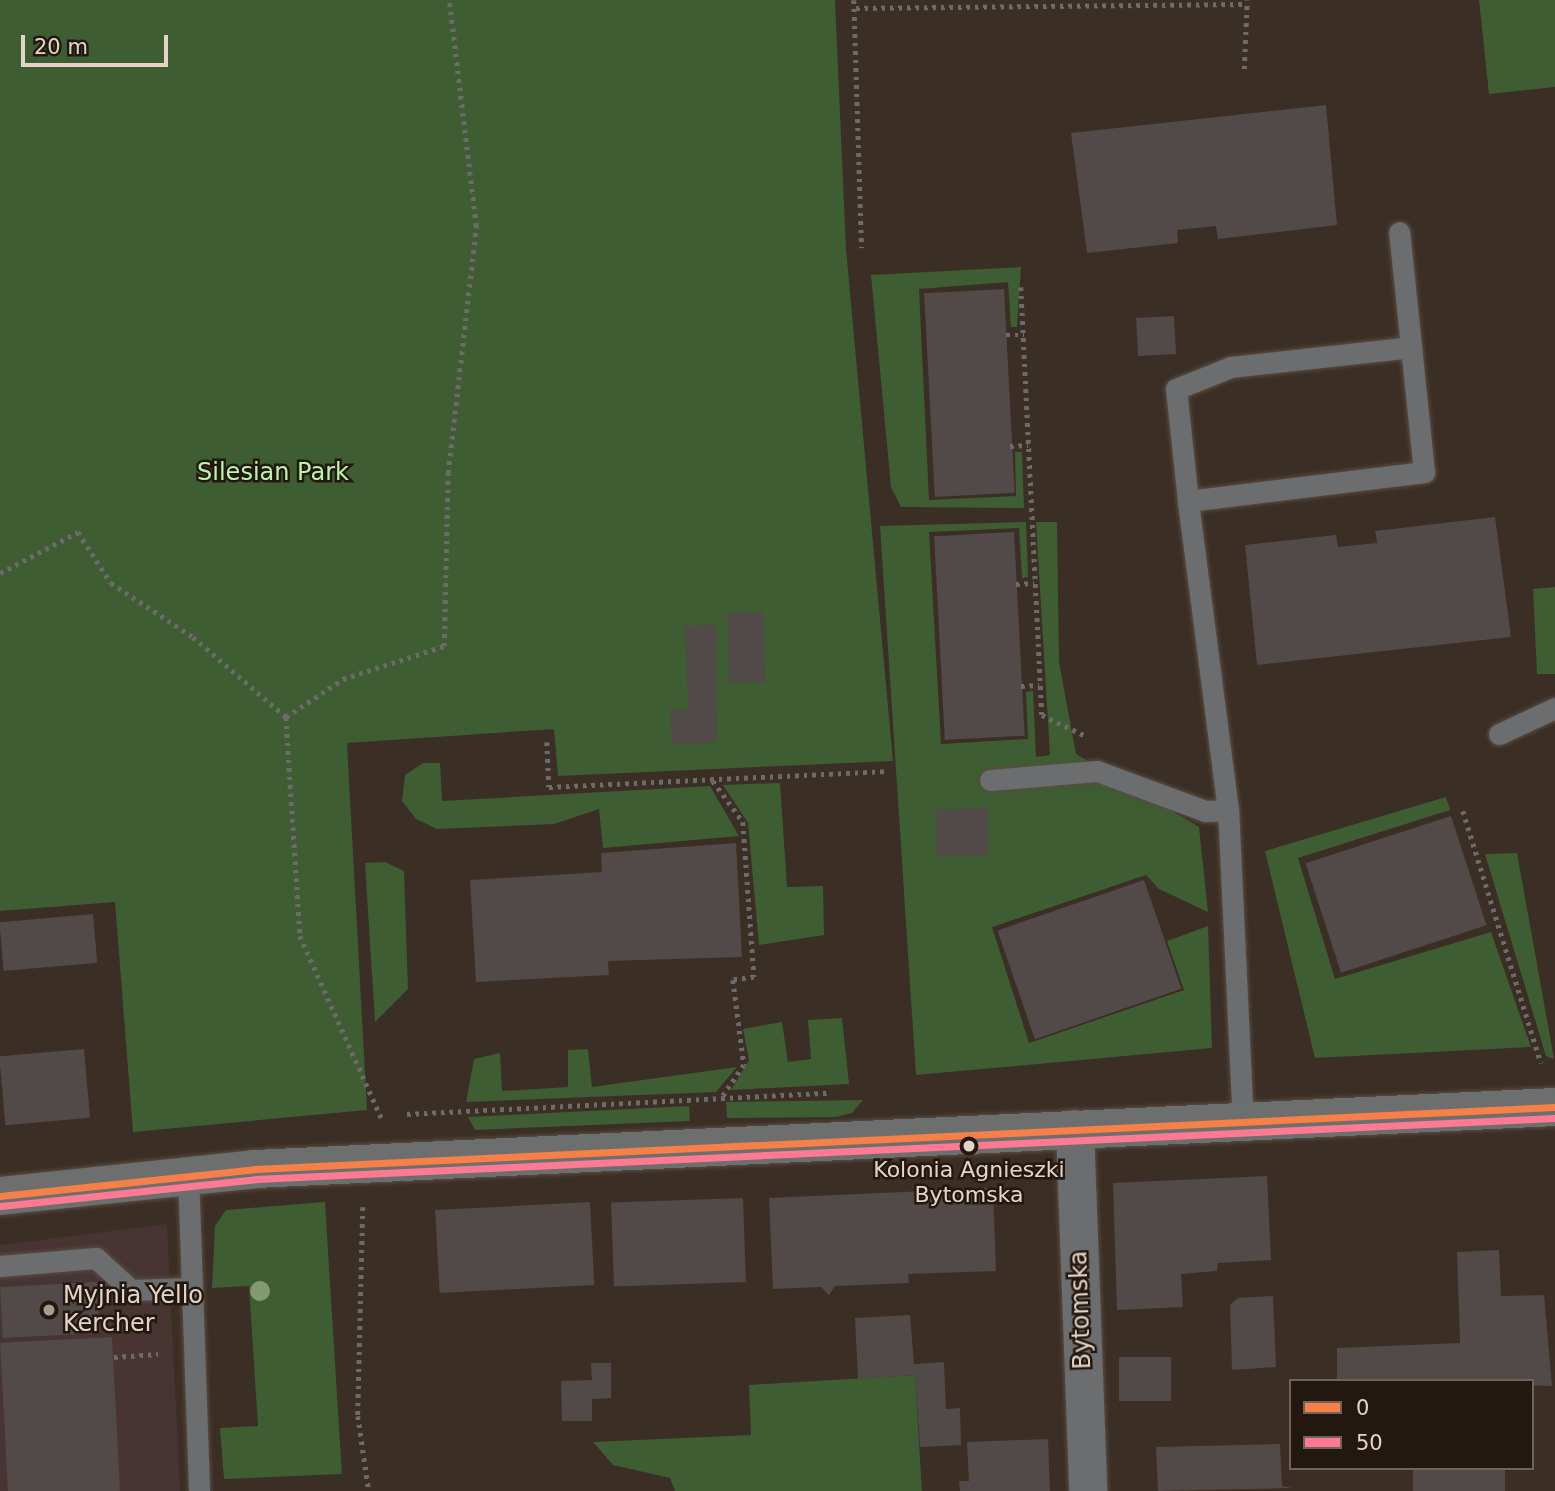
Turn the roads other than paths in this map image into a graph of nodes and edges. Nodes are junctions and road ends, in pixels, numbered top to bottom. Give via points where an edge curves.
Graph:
1 (1399, 232) dead end
2 (1411, 347) junction
3 (1188, 500) junction
4 (1555, 708) edge
5 (1499, 734) dead end
6 (990, 780) dead end
7 (1228, 810) junction
8 (1555, 1107) edge
9 (1243, 1125) junction
10 (1075, 1129) junction
11 (188, 1173) junction
12 (0, 1196) edge
13 (0, 1266) edge
14 (191, 1288) junction
15 (199, 1491) edge
16 (1088, 1491) edge

1 - 2 lane
2 - 3 lane via 1231,367 1176,389
2 - 3 lane via 1424,471
3 - 7 lane
4 - 5 lane
6 - 7 lane via 1097,771 1205,811
7 - 9 lane
8 - 9 street
9 - 10 street
10 - 11 street
10 - 16 street, Bytomska
11 - 12 street
11 - 14 lane
13 - 14 lane via 96,1258 131,1290
14 - 15 lane

